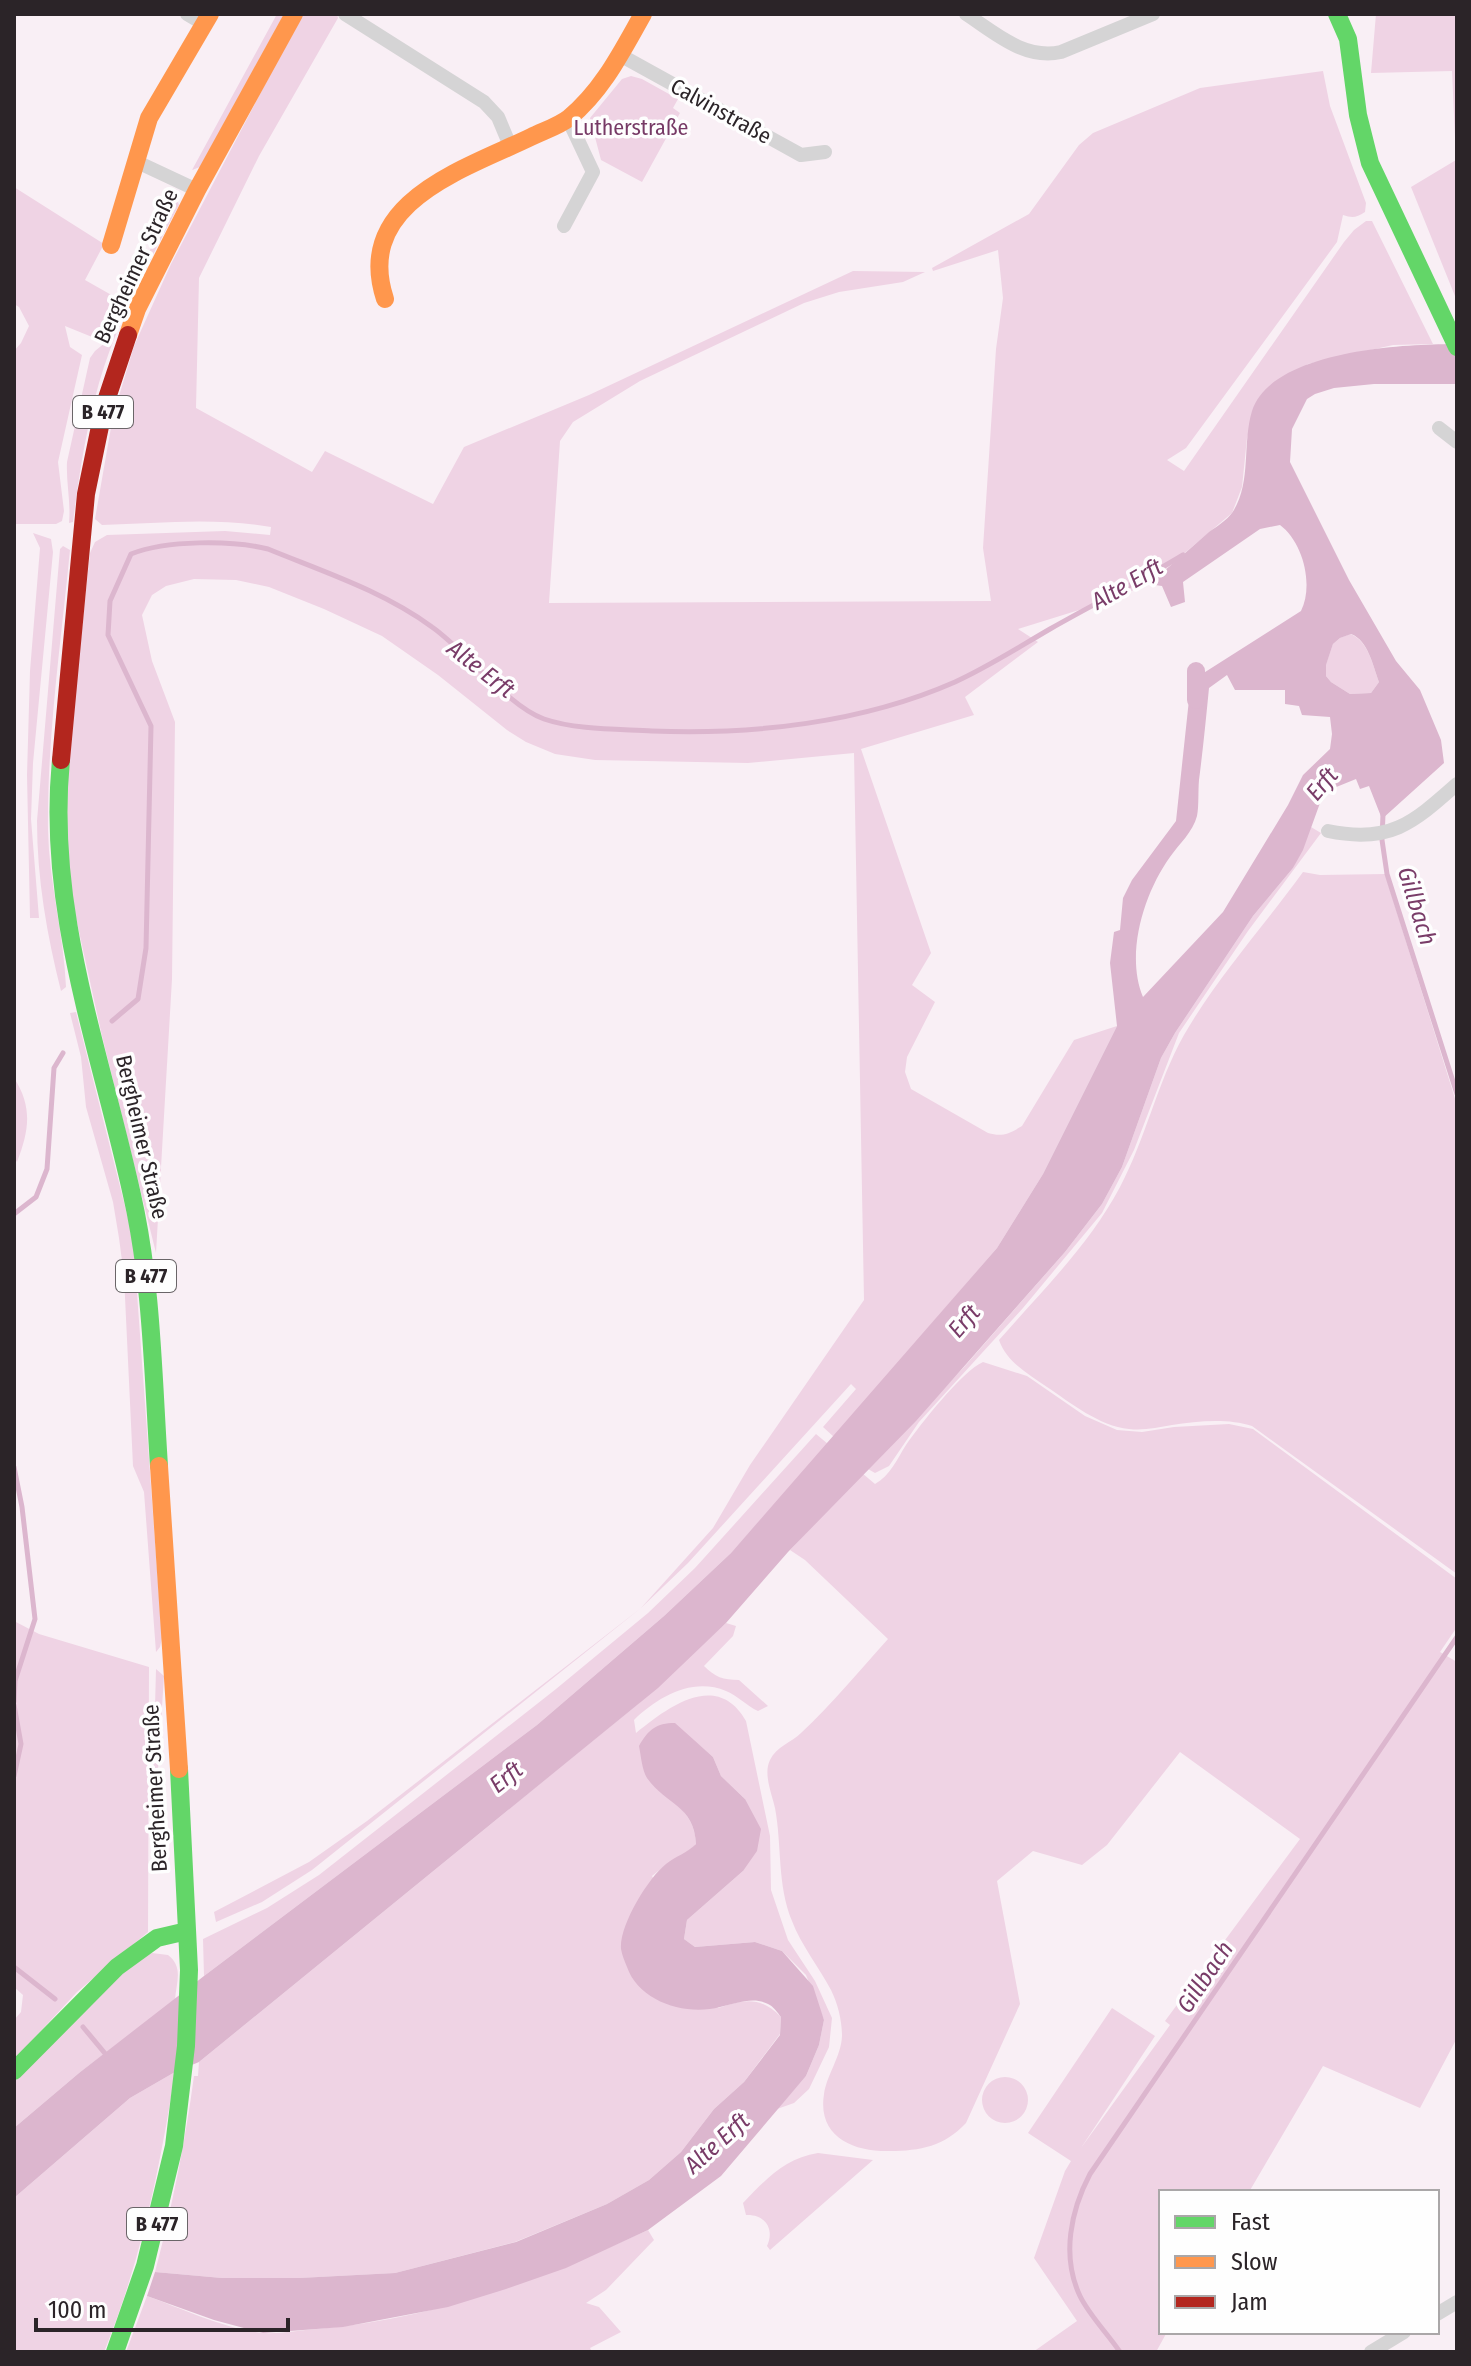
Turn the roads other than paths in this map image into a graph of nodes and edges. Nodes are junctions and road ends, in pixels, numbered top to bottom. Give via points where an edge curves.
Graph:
1 (187, 14) edge
2 (294, 14) edge
3 (643, 14) edge
4 (966, 14) edge
5 (1153, 14) edge
6 (1337, 14) edge
7 (1352, 14) edge
8 (347, 16) edge
9 (207, 19) edge
10 (1348, 39) junction
11 (620, 55) junction
12 (568, 119) junction
13 (511, 148) junction
14 (825, 152) dead end
15 (135, 161) junction
16 (197, 190) junction
17 (564, 226) dead end
18 (111, 245) dead end
19 (385, 299) dead end
20 (1457, 347) edge
21 (1439, 428) dead end
22 (1457, 442) edge
23 (1457, 784) edge
24 (1328, 831) dead end
25 (187, 1931) junction
26 (14, 2071) edge
27 (1447, 2308) edge
28 (1457, 2321) edge
29 (1401, 2334) edge
30 (115, 2352) edge
31 (1371, 2352) edge

1 - 9 street
2 - 16 main road, Bergheimer Straße / B 477
3 - 11 main road
4 - 5 street via 1014,45 1045,54
6 - 10 main road
7 - 10 main road
8 - 13 street via 484,102 498,117
9 - 15 main road, Bergheimer Straße via 149,118
10 - 20 main road via 1370,163
11 - 12 main road
11 - 14 street, Calvinstraße via 801,155
12 - 13 main road
12 - 17 street via 593,172
13 - 19 main road via 408,201 387,236 378,274
15 - 16 street, Bergheimer Straße
15 - 18 main road, Bergheimer Straße
16 - 25 main road, Bergheimer Straße / B 477 via 137,309 93,449 57,825 69,937 133,1197 146,1280
21 - 22 street
23 - 24 street via 1399,829 1372,834
25 - 26 main road via 157,1938 117,1967
25 - 30 main road, Bergheimer Straße / B 477 via 182,2092 174,2146 161,2208
27 - 28 street
29 - 31 street

